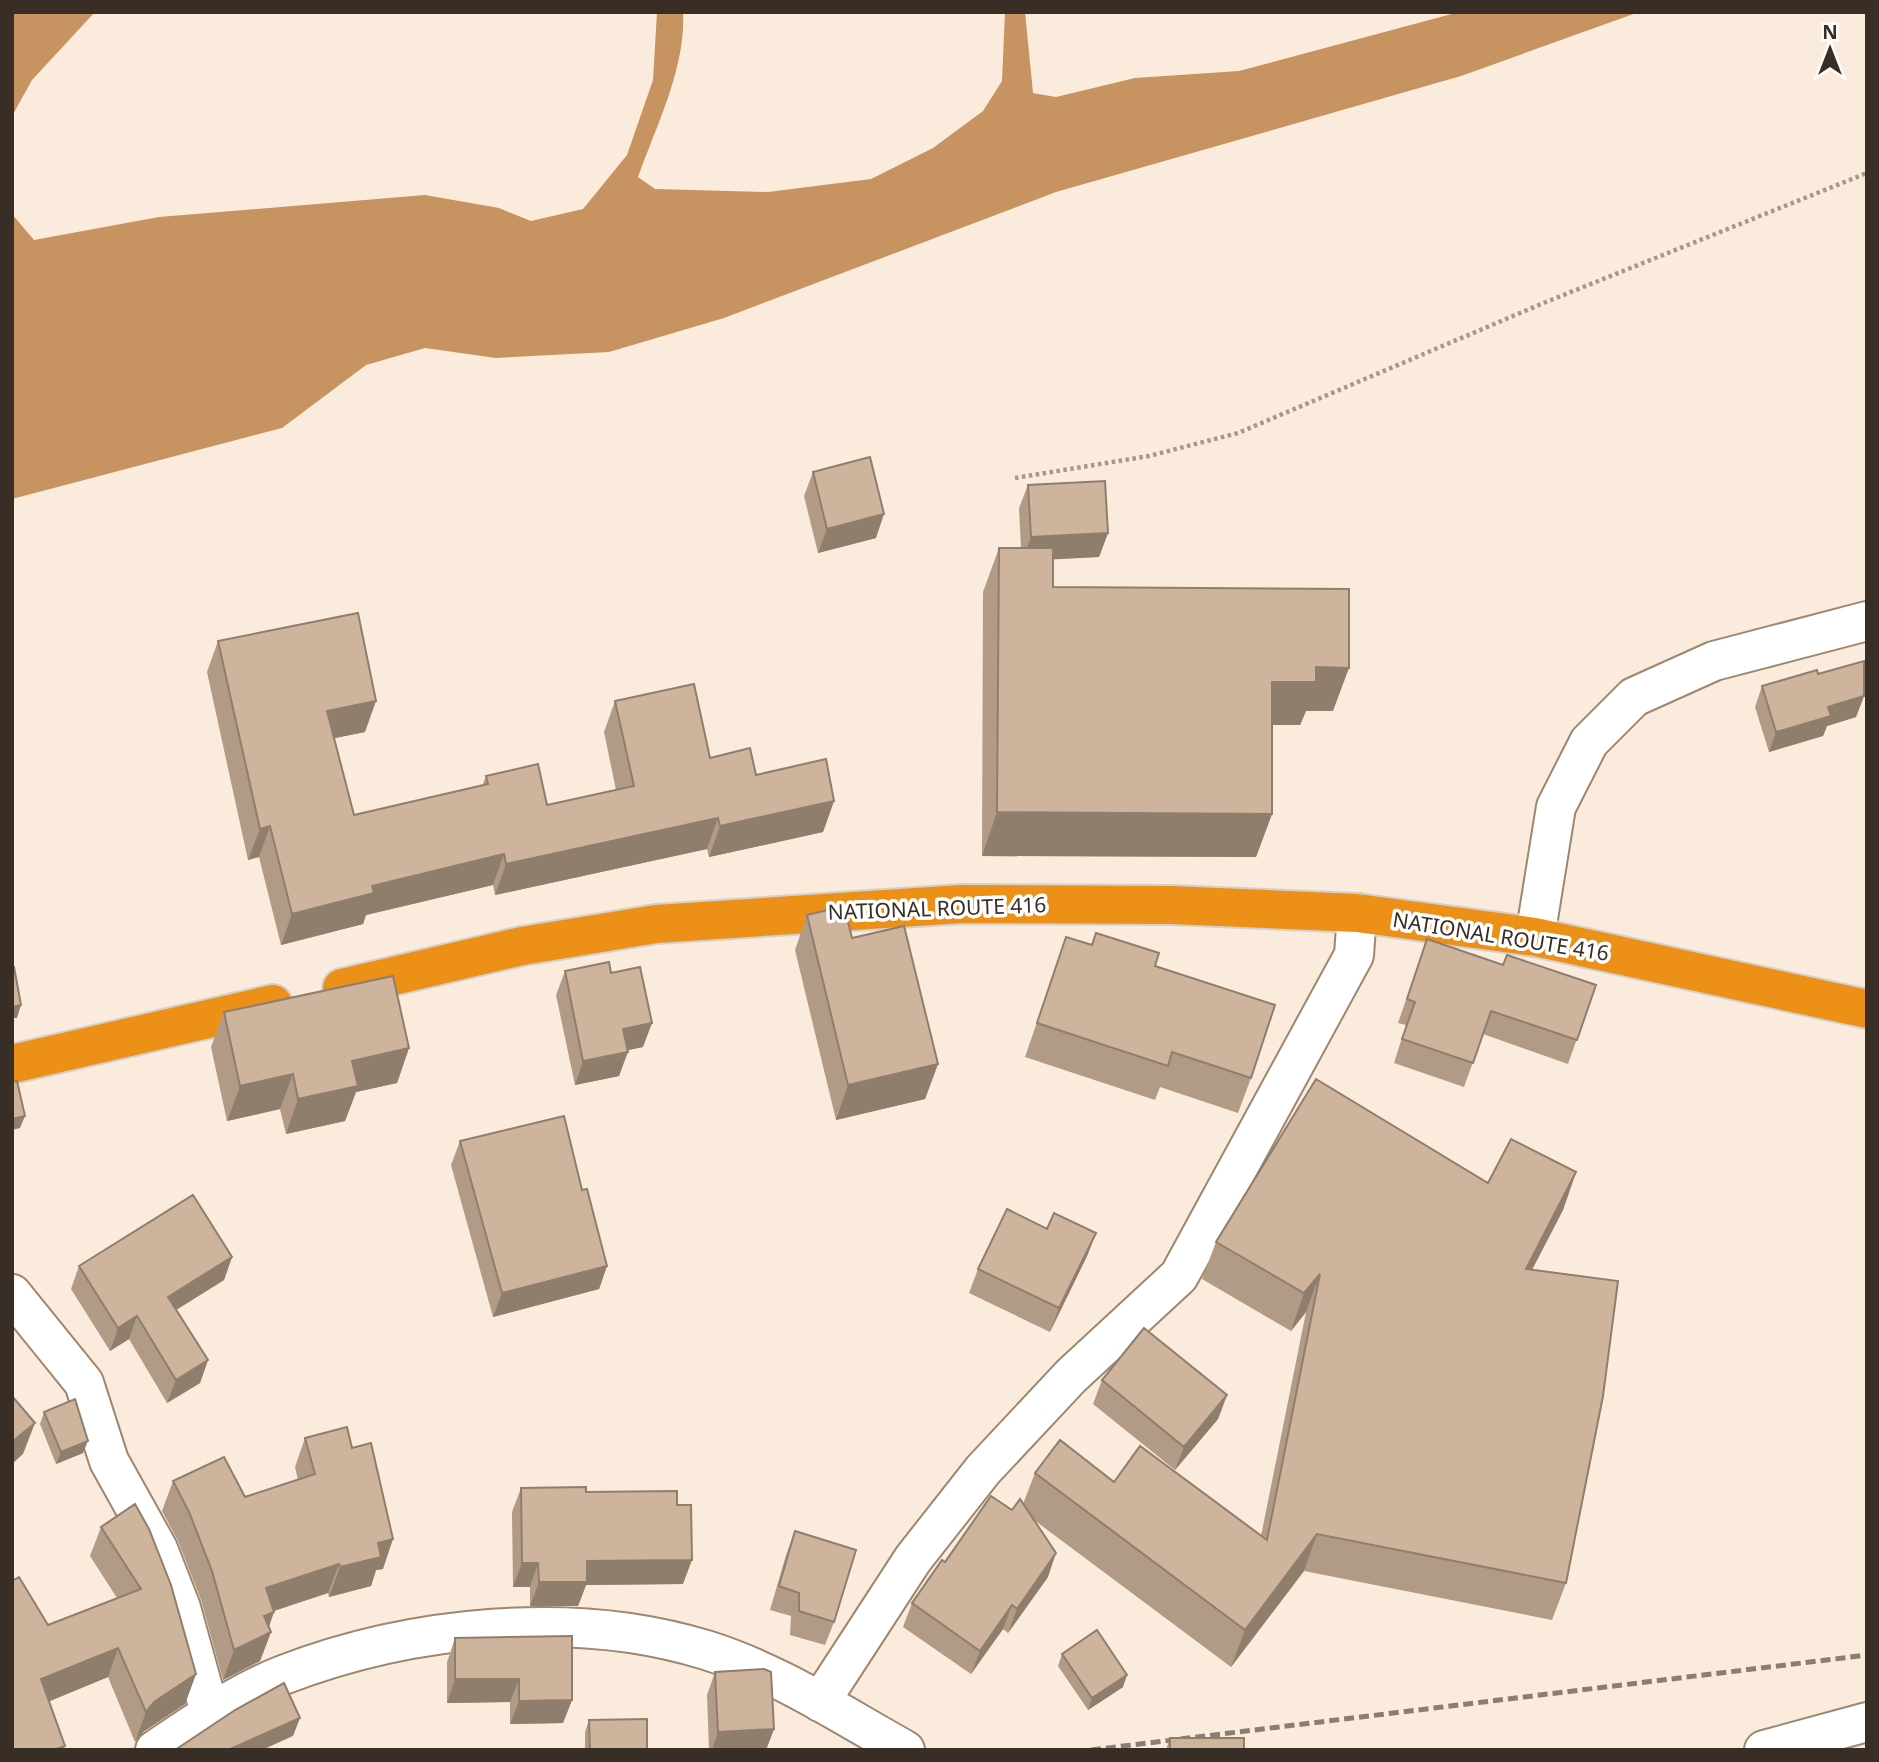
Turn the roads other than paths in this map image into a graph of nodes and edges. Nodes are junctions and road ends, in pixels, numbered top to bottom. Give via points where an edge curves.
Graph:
1 (1867, 621) edge
2 (1357, 913) junction
3 (1535, 937) junction
4 (1867, 1009) edge
5 (12, 1063) edge
6 (12, 1294) edge
7 (820, 1702) junction
8 (210, 1713) junction
9 (1867, 1722) edge
10 (155, 1750) edge
11 (905, 1750) edge
12 (1764, 1750) edge

1 - 3 street via 1714,661 1634,697 1589,742 1556,807
2 - 3 highway, NATIONAL ROUTE 416
2 - 5 highway, NATIONAL ROUTE 416 via 1171,905 962,904 656,924 522,946
2 - 7 street via 1354,955 1179,1276 1071,1376 984,1471 913,1559
3 - 4 highway, NATIONAL ROUTE 416
6 - 8 street via 83,1383 109,1461 158,1549 181,1608
7 - 8 street via 771,1674 705,1649 604,1630 513,1628 436,1634 340,1656 281,1676
7 - 11 street
8 - 10 street
9 - 12 street

